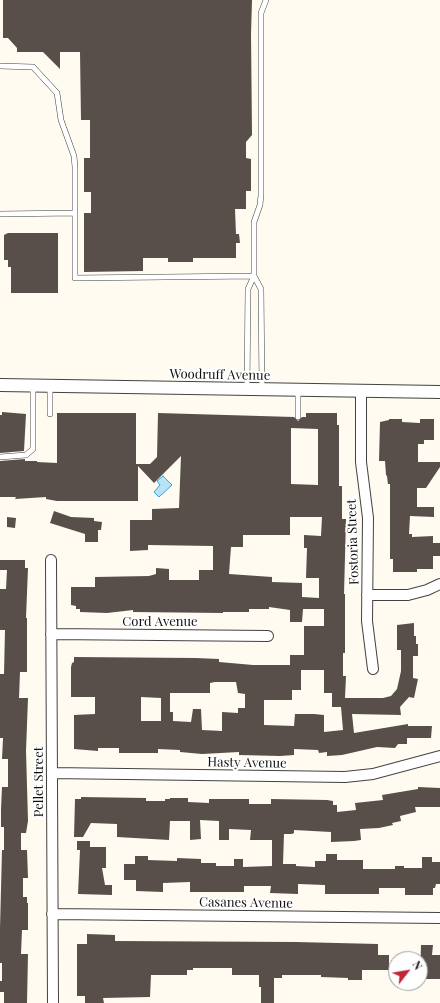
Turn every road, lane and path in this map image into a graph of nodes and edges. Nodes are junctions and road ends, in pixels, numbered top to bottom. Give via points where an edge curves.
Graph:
1 (266, 0) edge
2 (0, 66) edge
3 (0, 214) edge
4 (75, 214) junction
5 (254, 276) junction
6 (0, 386) edge
7 (33, 386) junction
8 (50, 386) junction
9 (247, 389) junction
10 (262, 390) junction
11 (298, 390) junction
12 (361, 390) junction
13 (440, 392) edge
14 (50, 414) dead end
15 (298, 417) dead end
16 (0, 457) edge
17 (51, 560) dead end
18 (440, 584) edge
19 (368, 595) junction
20 (52, 634) junction
21 (268, 636) dead end
22 (373, 669) dead end
23 (440, 756) edge
24 (52, 774) junction
25 (52, 914) junction
26 (440, 918) edge
27 (53, 1003) edge

1 - 5 lane via 261,13 261,195 254,222
2 - 4 lane via 33,67 57,93 61,120 74,156
3 - 4 lane
4 - 5 lane via 75,278
5 - 9 lane via 248,289
5 - 10 lane via 261,289
6 - 7 street, Woodruff Avenue
7 - 8 street, Woodruff Avenue
7 - 16 lane via 33,449 26,456
8 - 9 street, Woodruff Avenue
8 - 14 lane
9 - 10 street, Woodruff Avenue
10 - 11 street, Woodruff Avenue
11 - 12 street, Woodruff Avenue
11 - 15 lane
12 - 13 street, Woodruff Avenue
12 - 19 street, Fostoria Street via 361,462 368,518
17 - 20 street, Pellet Street
18 - 19 street via 417,594
19 - 22 street, Fostoria Street via 367,621
20 - 21 street, Cord Avenue
20 - 24 street, Pellet Street
23 - 24 street, Hasty Avenue via 373,774 345,777
24 - 25 street, Pellet Street
25 - 26 street, Casanes Avenue
25 - 27 street, Pellet Street

